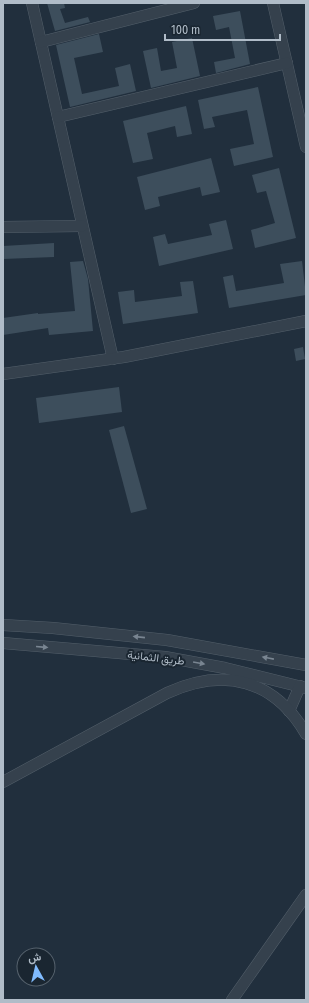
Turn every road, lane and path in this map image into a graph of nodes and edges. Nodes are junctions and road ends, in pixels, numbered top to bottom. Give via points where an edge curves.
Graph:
1 (32, 3) edge
2 (194, 3) edge
3 (273, 3) edge
4 (41, 42) junction
5 (287, 63) junction
6 (58, 117) junction
7 (306, 147) edge
8 (82, 226) junction
9 (3, 228) edge
10 (306, 321) edge
11 (113, 359) junction
12 (3, 374) edge
13 (3, 625) edge
14 (3, 643) edge
15 (306, 665) edge
16 (303, 687) edge
17 (288, 711) junction
18 (306, 734) edge
19 (3, 782) edge
20 (306, 895) edge
21 (232, 1000) edge

1 - 4 street
2 - 4 street
3 - 5 street
4 - 6 street
5 - 6 street
5 - 7 street
6 - 8 street
8 - 9 street
8 - 11 street
10 - 11 street
11 - 12 street
15 -> 13 street via 167,640
14 -> 16 street, طريق الثمانية via 165,657
16 - 17 street
17 - 18 street
17 - 19 street via 277,698 246,684 222,679 198,681 167,693
20 - 21 street

